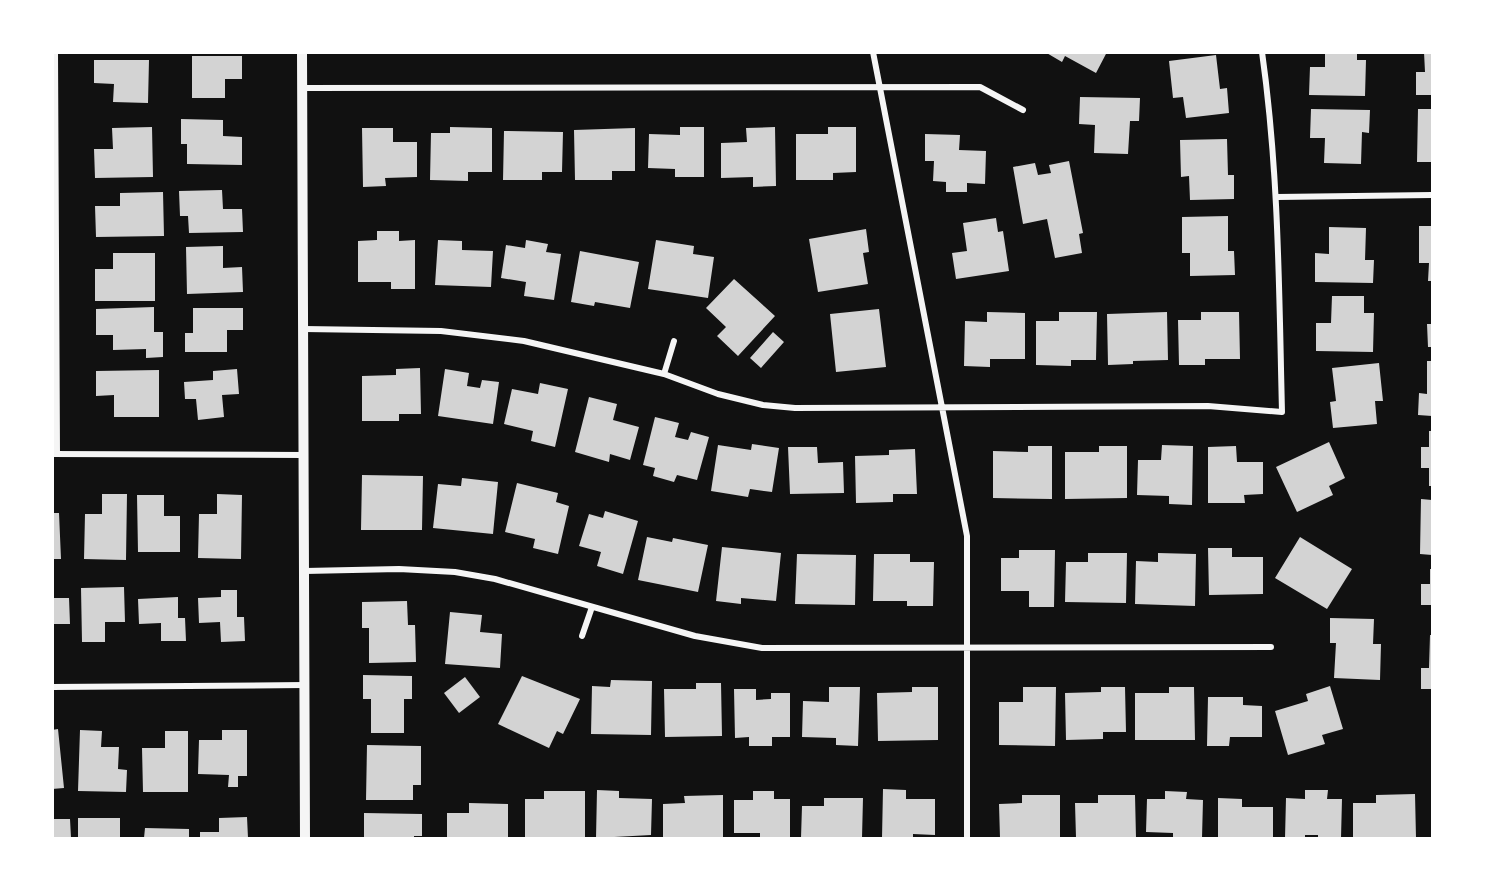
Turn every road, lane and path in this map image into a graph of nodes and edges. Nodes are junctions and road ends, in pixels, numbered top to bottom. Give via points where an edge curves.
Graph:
1 (55, 52) edge
2 (302, 52) edge
3 (873, 52) edge
4 (1262, 52) edge
5 (878, 87) junction
6 (302, 88) junction
7 (1023, 110) dead end
8 (1432, 195) edge
9 (1276, 197) junction
10 (54, 222) edge
11 (304, 329) junction
12 (674, 341) dead end
13 (664, 374) junction
14 (944, 407) junction
15 (55, 454) edge
16 (304, 455) junction
17 (305, 571) junction
18 (592, 607) junction
19 (582, 636) dead end
20 (1271, 647) dead end
21 (968, 648) junction
22 (305, 685) junction
23 (52, 687) edge
24 (305, 838) edge
25 (967, 838) edge

1 - 10 street
2 - 6 street
3 - 5 street
4 - 9 street
5 - 6 street
5 - 7 street via 980,87
5 - 14 street
6 - 11 street
8 - 9 street
9 - 14 street via 1282,412 1208,406
10 - 15 street
11 - 13 street via 441,331 487,336
11 - 16 street
12 - 13 street
13 - 14 street via 763,405
14 - 21 street via 967,536
15 - 16 street
16 - 17 street
17 - 18 street via 455,572 495,579
17 - 22 street
18 - 19 street
18 - 21 street via 695,636 762,648
20 - 21 street
21 - 25 street
22 - 23 street
22 - 24 street

